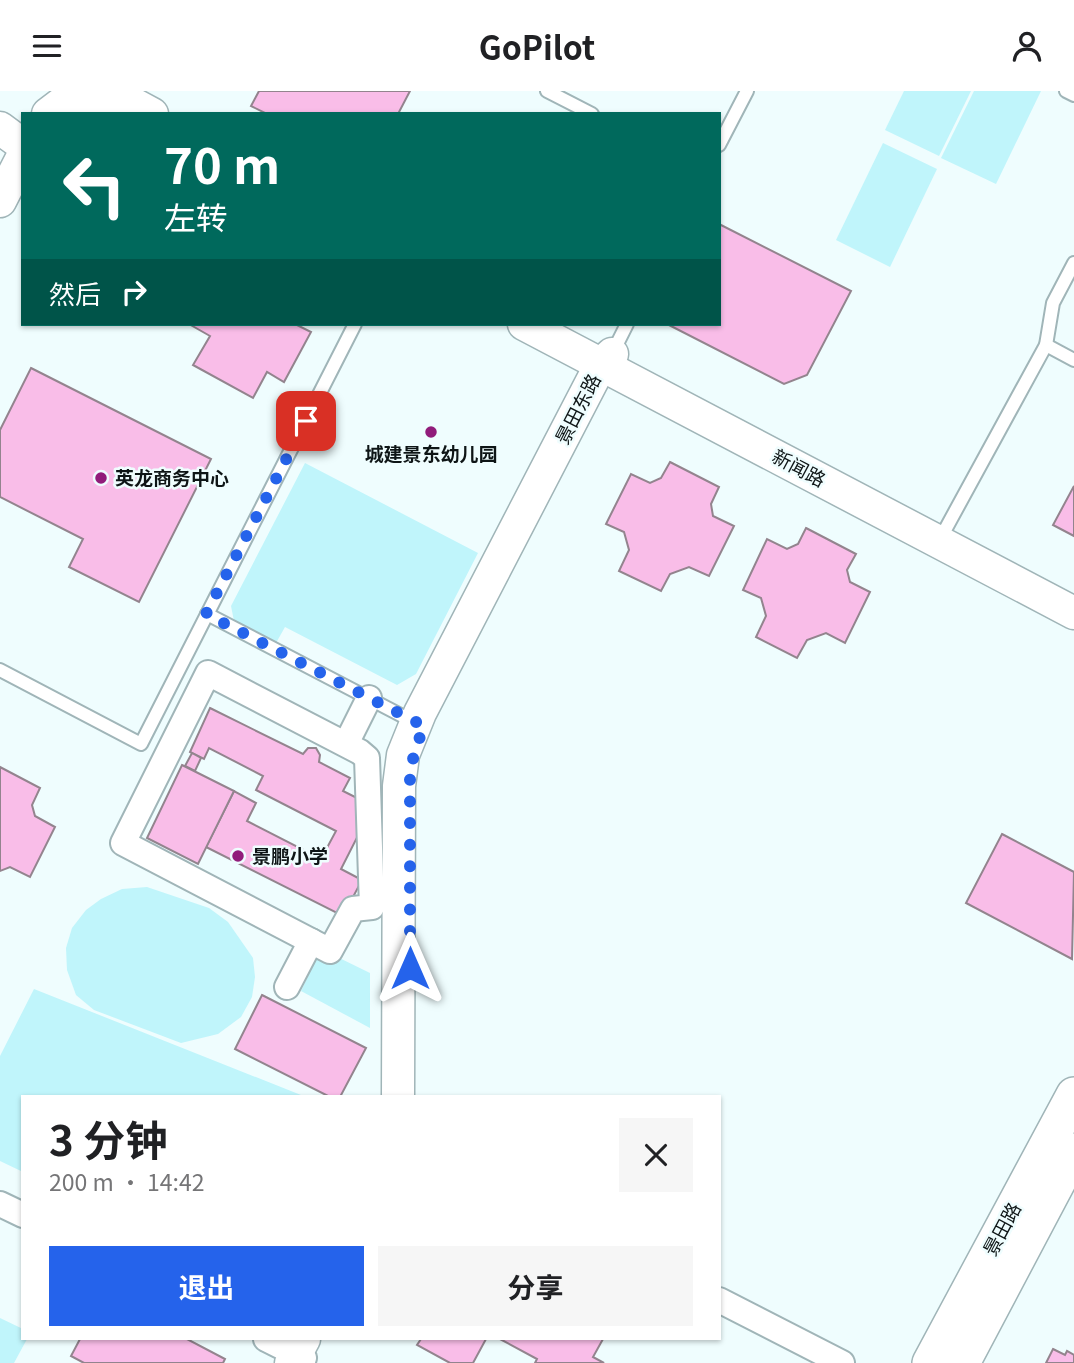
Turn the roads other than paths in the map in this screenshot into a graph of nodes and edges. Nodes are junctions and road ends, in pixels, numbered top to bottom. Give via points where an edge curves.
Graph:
1 (547, 91) edge
2 (747, 91) edge
3 (1066, 91) edge
4 (1074, 95) edge
5 (115, 106) edge
6 (50, 112) edge
7 (148, 112) edge
8 (589, 112) edge
9 (0, 128) edge
10 (721, 141) edge
11 (21, 144) edge
12 (21, 160) edge
13 (0, 201) edge
14 (1074, 263) edge
15 (354, 326) edge
16 (528, 326) edge
17 (557, 326) edge
18 (626, 326) edge
19 (1046, 345) junction
20 (1074, 360) edge
21 (607, 362) junction
22 (942, 536) junction
23 (1074, 596) edge
24 (1074, 613) edge
25 (206, 614) junction
26 (0, 670) edge
27 (369, 698) junction
28 (420, 724) junction
29 (346, 744) junction
30 (310, 941) junction
31 (287, 987) dead end
32 (398, 1095) edge
33 (410, 1095) edge
34 (1074, 1095) edge
35 (1074, 1151) edge
36 (0, 1204) edge
37 (21, 1214) edge
38 (721, 1301) edge
39 (269, 1340) edge
40 (302, 1353) edge
41 (842, 1363) edge
42 (930, 1363) edge
43 (961, 1363) edge

1 - 8 lane
2 - 10 lane
3 - 4 lane
5 - 6 street via 75,97
5 - 7 street via 126,100
9 - 11 street
12 - 13 street
14 - 19 lane via 1053,303
15 - 25 lane
16 - 21 street, 新闻路
17 - 21 street, 新闻路
18 - 21 lane
19 - 20 lane
19 - 22 lane
21 - 22 street, 新闻路
21 - 28 street, 景田东路
22 - 23 street, 新闻路
22 - 24 street, 新闻路
25 - 26 lane via 141,744
25 - 27 lane
27 - 28 lane
27 - 29 street
28 - 32 street, 景田东路 via 403,755 399,786
28 - 33 street, 景田东路 via 410,778
29 - 30 street via 367,758 372,908 353,909 330,951
29 - 30 street via 208,673 123,843
30 - 31 street
34 - 42 main road, 景田路
35 - 43 main road, 景田路
36 - 37 street
38 - 41 street
39 - 40 street

